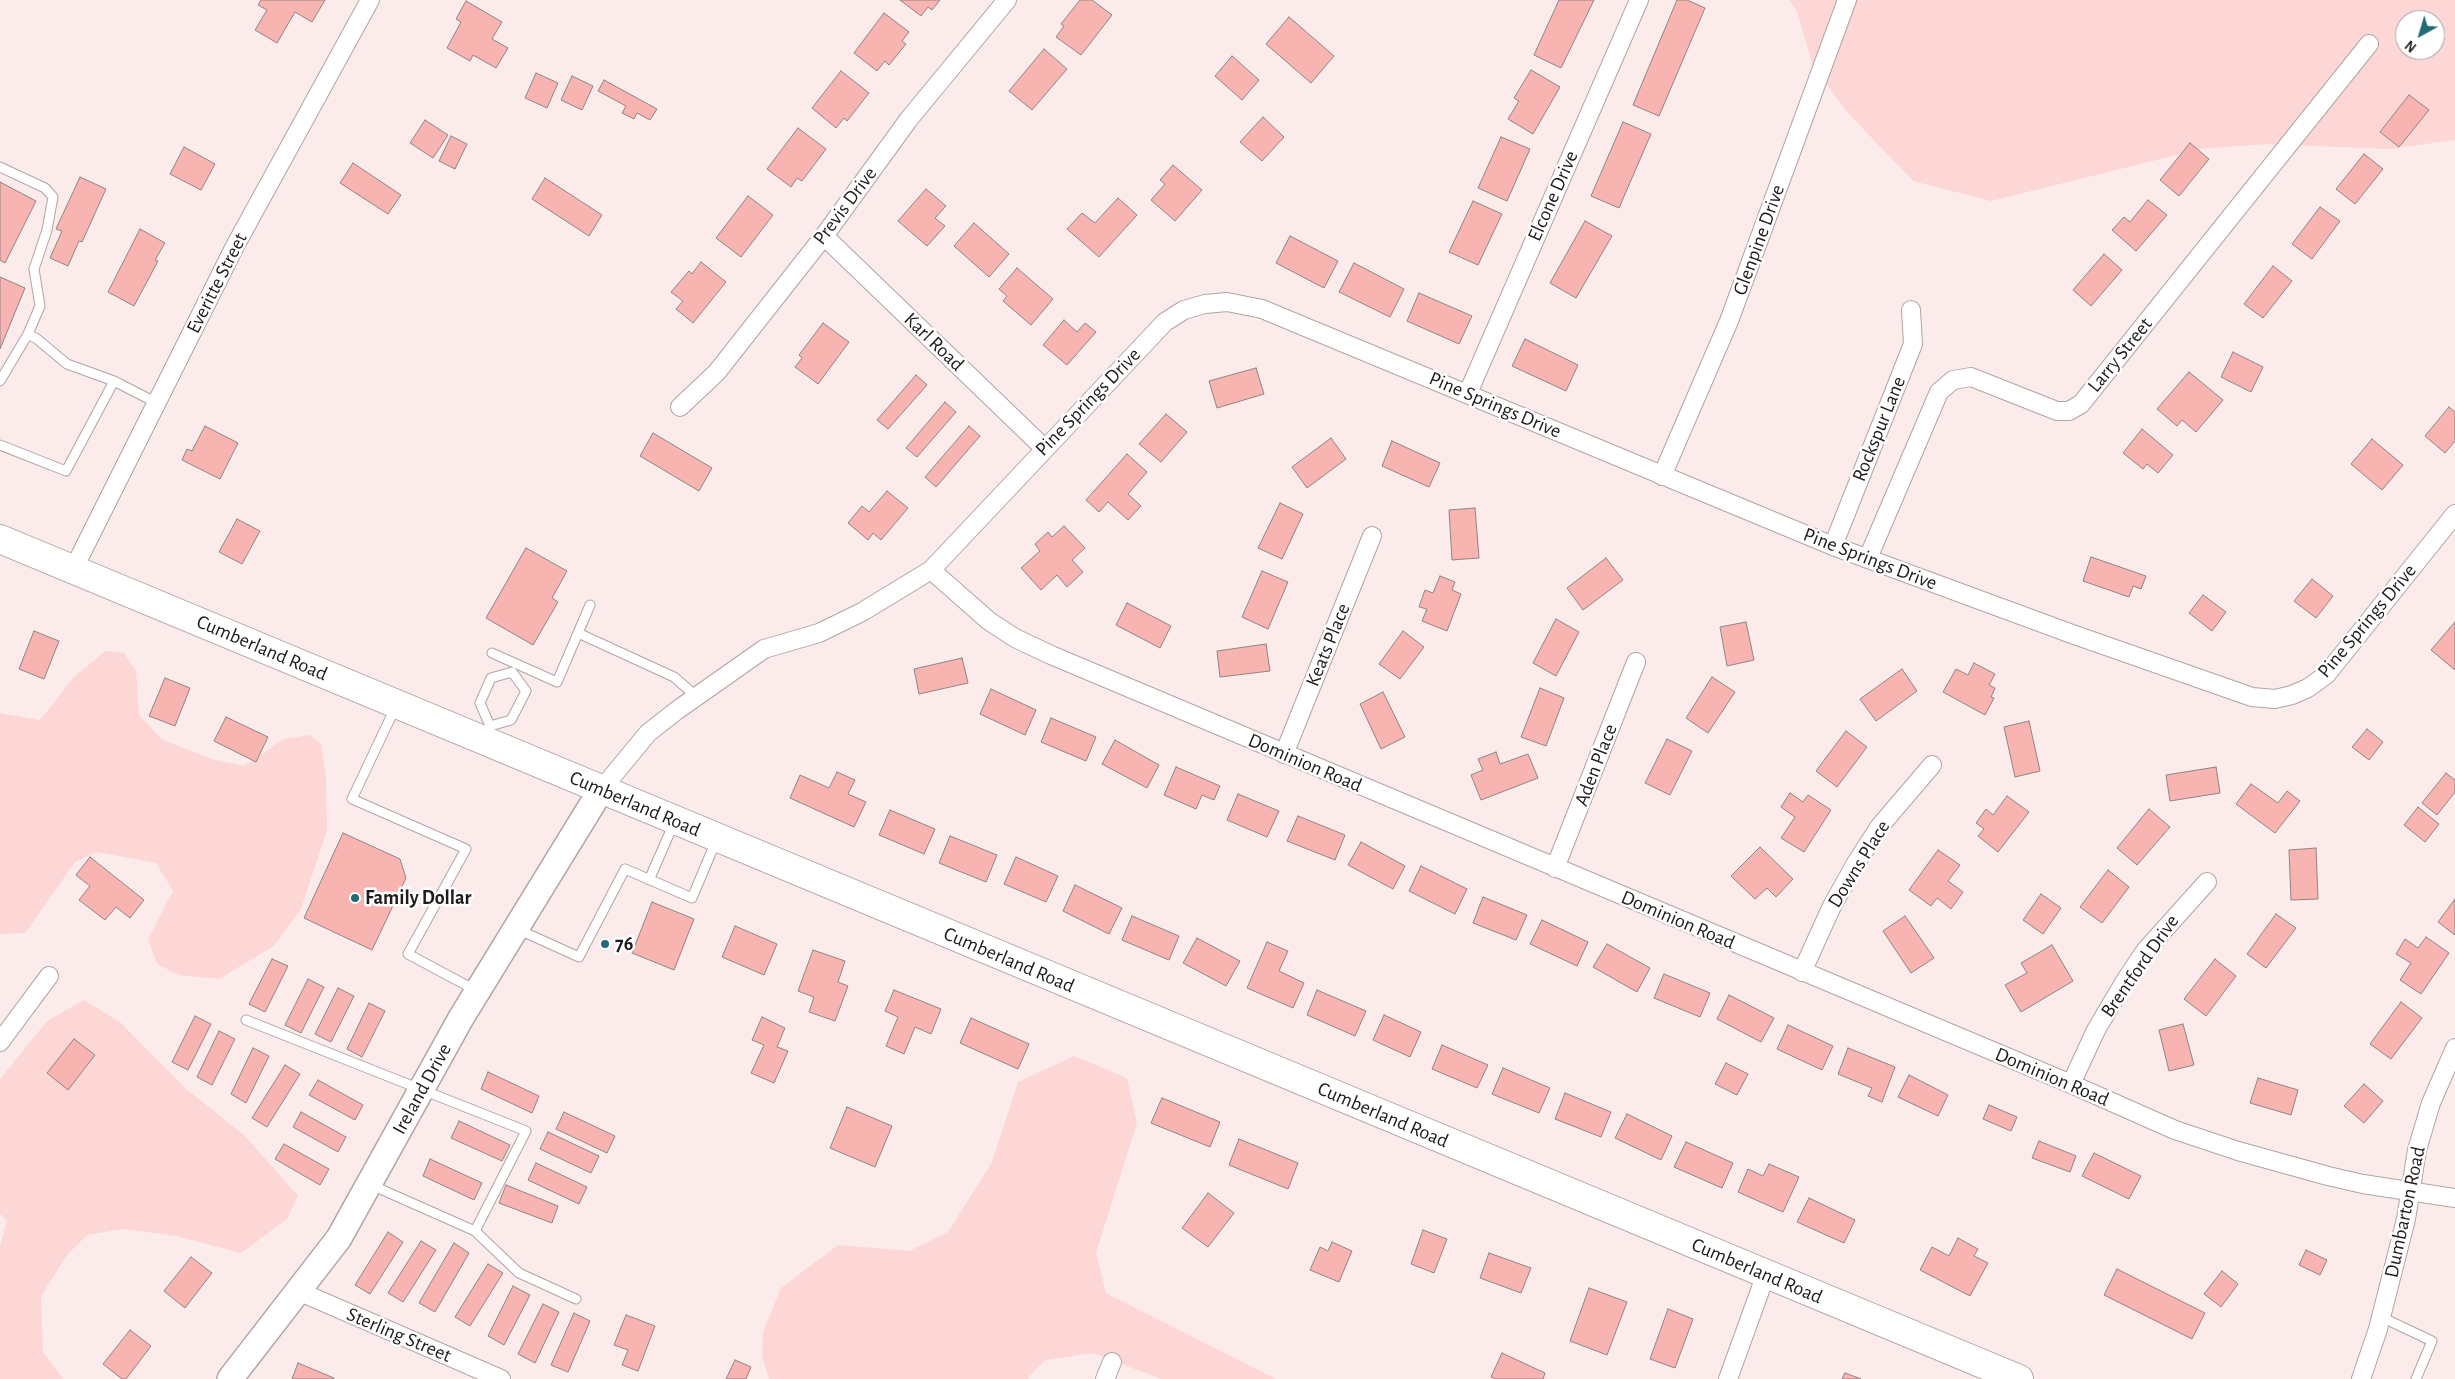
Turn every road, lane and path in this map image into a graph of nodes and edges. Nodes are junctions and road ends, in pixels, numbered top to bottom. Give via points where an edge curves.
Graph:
1 (370, 0) edge
2 (1007, 0) edge
3 (1639, 0) edge
4 (1846, 0) edge
5 (2369, 44) dead end
6 (0, 167) edge
7 (824, 236) junction
8 (1911, 310) dead end
9 (28, 334) junction
10 (0, 381) edge
11 (114, 381) junction
12 (1468, 393) junction
13 (157, 403) junction
14 (680, 407) dead end
15 (0, 445) edge
16 (1044, 448) junction
17 (1662, 476) junction
18 (2455, 514) edge
19 (1372, 536) dead end
20 (0, 539) edge
21 (1832, 546) junction
22 (1868, 558) junction
23 (73, 570) junction
24 (931, 570) junction
25 (590, 605) dead end
26 (578, 633) junction
27 (492, 653) dead end
28 (1636, 662) dead end
29 (514, 668) junction
30 (697, 697) junction
31 (396, 705) junction
32 (487, 734) junction
33 (1284, 754) junction
34 (1932, 765) dead end
35 (601, 790) junction
36 (675, 821) junction
37 (717, 838) junction
38 (1555, 868) junction
39 (649, 880) junction
40 (2207, 882) dead end
41 (516, 928) junction
42 (1802, 972) junction
43 (49, 976) dead end
44 (478, 991) junction
45 (246, 1020) dead end
46 (0, 1042) edge
47 (2455, 1048) edge
48 (2071, 1084) junction
49 (423, 1088) junction
50 (369, 1184) junction
51 (2411, 1190) junction
52 (2455, 1198) edge
53 (475, 1231) junction
54 (1766, 1274) junction
55 (298, 1291) junction
56 (576, 1299) dead end
57 (2381, 1317) junction
58 (1112, 1362) dead end
59 (230, 1379) edge
60 (501, 1379) edge
61 (1104, 1379) edge
62 (1728, 1379) edge
63 (2019, 1379) edge
64 (2361, 1379) edge
65 (2416, 1379) edge

1 - 13 street, Everitte Street via 235,246
2 - 7 street, Previs Drive via 909,119
3 - 12 street, Elcone Drive
4 - 17 street, Glenpine Drive via 1729,321
5 - 22 street, Larry Street via 2081,404 2069,411 2057,411 1971,377 1953,380 1939,392
6 - 9 lane via 45,188 53,197 47,230 34,269 40,306
7 - 14 street, Previs Drive via 718,372
7 - 16 street, Karl Road
8 - 21 street, Rockspur Lane via 1913,344
9 - 10 lane
9 - 11 lane via 67,364
11 - 13 lane
11 - 15 lane via 66,471
12 - 16 street, Pine Springs Drive via 1262,309 1227,302 1205,304 1184,310 1165,322
12 - 17 street, Pine Springs Drive
13 - 23 street, Everitte Street
16 - 24 street, Pine Springs Drive
17 - 21 street, Pine Springs Drive
18 - 22 street, Pine Springs Drive via 2326,675 2308,688 2274,698 2252,697
19 - 33 street, Keats Place
20 - 23 main road, Cumberland Road
21 - 22 street, Pine Springs Drive
23 - 31 main road, Cumberland Road
24 - 30 street, Pine Springs Drive via 862,612 819,633 764,649
24 - 33 street, Dominion Road via 989,621 1015,638
25 - 26 lane
26 - 29 lane via 557,682
26 - 30 lane via 674,677
27 - 29 lane
28 - 38 street, Aden Place
29 - 32 lane via 491,678 480,703
29 - 32 lane via 526,690 511,720
30 - 35 street, Pine Springs Drive via 648,733
31 - 32 main road, Cumberland Road
31 - 44 lane via 352,798 466,849 408,954
32 - 35 main road, Cumberland Road
33 - 38 street, Dominion Road
34 - 42 street, Downs Place via 1880,826 1856,863
35 - 36 main road, Cumberland Road
35 - 41 main road, Ireland Drive
36 - 37 main road, Cumberland Road
36 - 39 lane
37 - 39 lane via 692,898
37 - 54 main road, Cumberland Road
38 - 42 street, Dominion Road
39 - 41 lane via 625,869 579,957
40 - 48 street, Brentford Drive via 2145,951 2096,1030
41 - 44 main road, Ireland Drive
42 - 48 street, Dominion Road
43 - 46 street
44 - 49 main road, Ireland Drive
45 - 49 lane
47 - 51 street, Dumbarton Road via 2431,1103 2417,1150
48 - 51 street, Dominion Road via 2175,1130 2238,1151 2363,1184
49 - 50 main road, Ireland Drive
49 - 53 lane via 526,1131
50 - 53 lane
50 - 55 main road, Ireland Drive via 339,1238
51 - 52 street, Dominion Road
51 - 57 street, Dumbarton Road
53 - 56 lane via 519,1273
54 - 62 street
54 - 63 main road, Cumberland Road
55 - 59 main road, Ireland Drive
55 - 60 street, Sterling Street
57 - 64 street, Dumbarton Road
57 - 65 lane via 2432,1341
58 - 61 street

